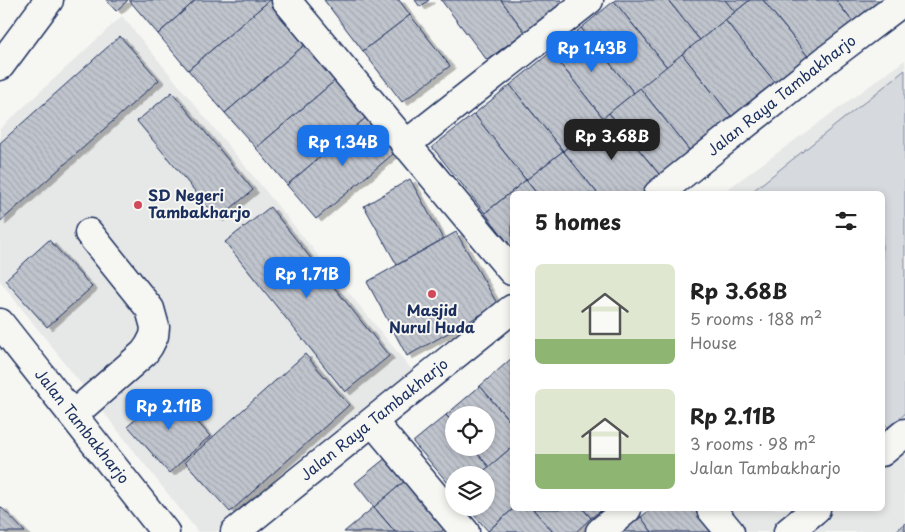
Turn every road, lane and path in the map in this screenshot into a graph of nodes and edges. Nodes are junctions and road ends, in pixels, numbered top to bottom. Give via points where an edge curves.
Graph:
1 (49, 0) edge
2 (286, 0) edge
3 (589, 0) edge
4 (905, 0) edge
5 (0, 66) edge
6 (405, 144) junction
7 (662, 191) edge
8 (89, 233) dead end
9 (510, 269) edge
10 (510, 311) edge
11 (0, 323) edge
12 (73, 415) junction
13 (373, 422) junction
14 (905, 434) edge
15 (885, 450) edge
16 (625, 511) edge
17 (713, 511) edge
18 (814, 511) edge
19 (165, 532) edge
20 (235, 532) edge
21 (465, 532) edge
22 (600, 532) edge
23 (730, 532) edge
24 (788, 532) edge

1 - 5 street
2 - 6 street
3 - 6 street
4 - 7 street, Jalan Raya Tambakharjo
6 - 9 street
8 - 12 street via 150,309 155,327 150,346 144,353
10 - 13 street, Jalan Raya Tambakharjo
11 - 12 street, Jalan Tambakharjo
12 - 19 street, Jalan Tambakharjo
13 - 20 street, Jalan Raya Tambakharjo
13 - 21 street
14 - 15 street
16 - 22 street
17 - 23 street
18 - 24 street

